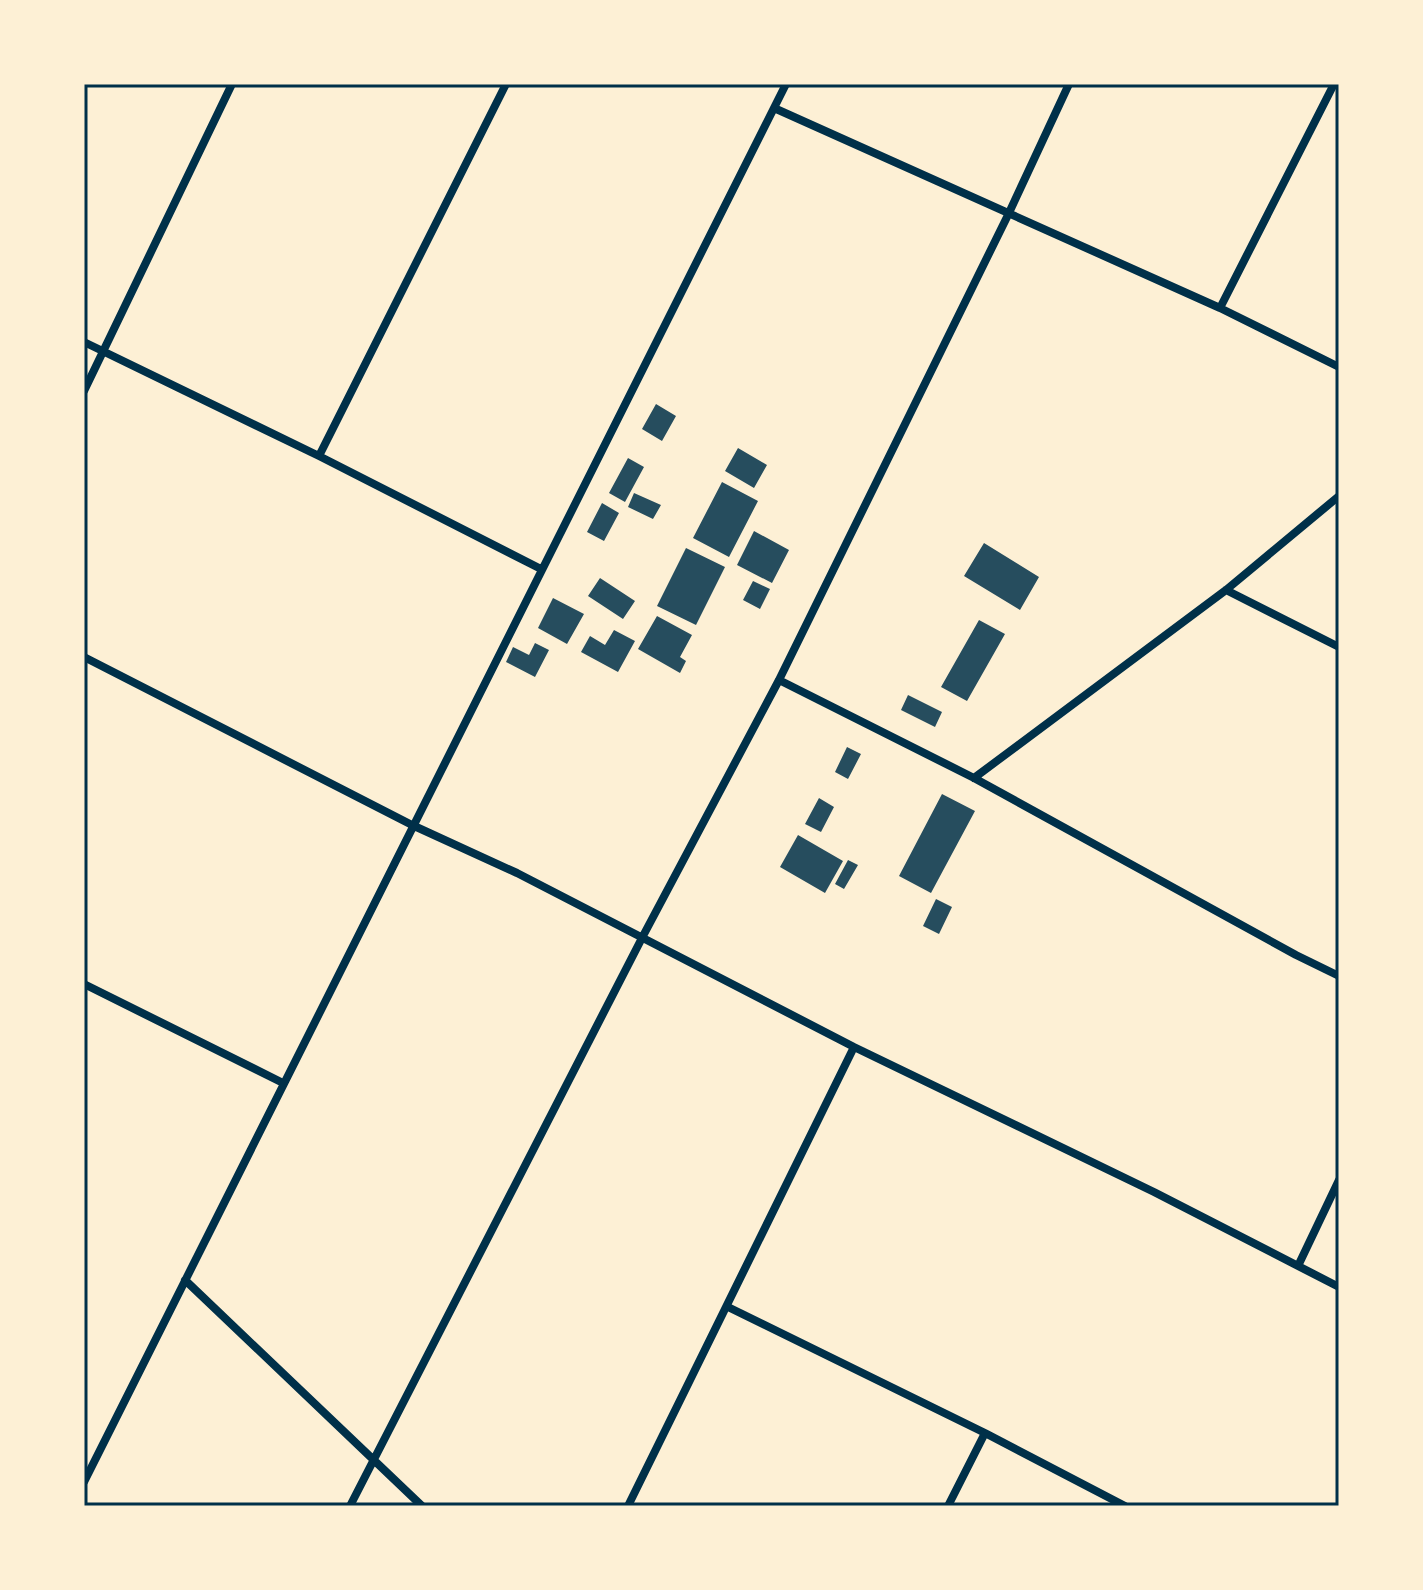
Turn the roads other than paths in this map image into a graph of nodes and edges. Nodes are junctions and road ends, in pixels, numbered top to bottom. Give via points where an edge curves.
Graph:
1 (232, 84) edge
2 (506, 84) edge
3 (786, 84) edge
4 (1069, 84) edge
5 (1334, 84) edge
6 (774, 108) junction
7 (1008, 215) junction
8 (1220, 308) junction
9 (84, 342) edge
10 (104, 352) junction
11 (1339, 367) edge
12 (84, 391) edge
13 (319, 456) junction
14 (1339, 496) edge
15 (541, 569) junction
16 (1226, 590) junction
17 (1339, 647) edge
18 (84, 657) edge
19 (779, 680) junction
20 (974, 778) junction
21 (412, 825) junction
22 (643, 936) junction
23 (1339, 976) edge
24 (84, 984) edge
25 (854, 1047) junction
26 (283, 1083) junction
27 (1339, 1180) edge
28 (1298, 1266) junction
29 (185, 1280) junction
30 (1339, 1287) edge
31 (728, 1307) junction
32 (985, 1433) junction
33 (372, 1458) junction
34 (84, 1482) edge
35 (350, 1506) edge
36 (422, 1506) edge
37 (628, 1506) edge
38 (948, 1506) edge
39 (1125, 1506) edge

1 - 10 street
2 - 13 street
3 - 6 street
4 - 7 street
5 - 8 street
6 - 7 street
6 - 15 street
7 - 8 street
7 - 19 street
8 - 11 street
9 - 10 street
10 - 12 street
10 - 13 street
13 - 15 street
14 - 16 street
15 - 21 street
16 - 17 street
16 - 20 street
18 - 21 street
19 - 20 street
19 - 22 street
20 - 23 street
21 - 22 street
21 - 26 street
22 - 25 street
22 - 33 street
24 - 26 street
25 - 28 street
25 - 31 street
26 - 29 street
27 - 28 street
28 - 30 street
29 - 33 street
29 - 34 street
31 - 32 street
31 - 37 street
32 - 38 street
32 - 39 street
33 - 35 street
33 - 36 street

